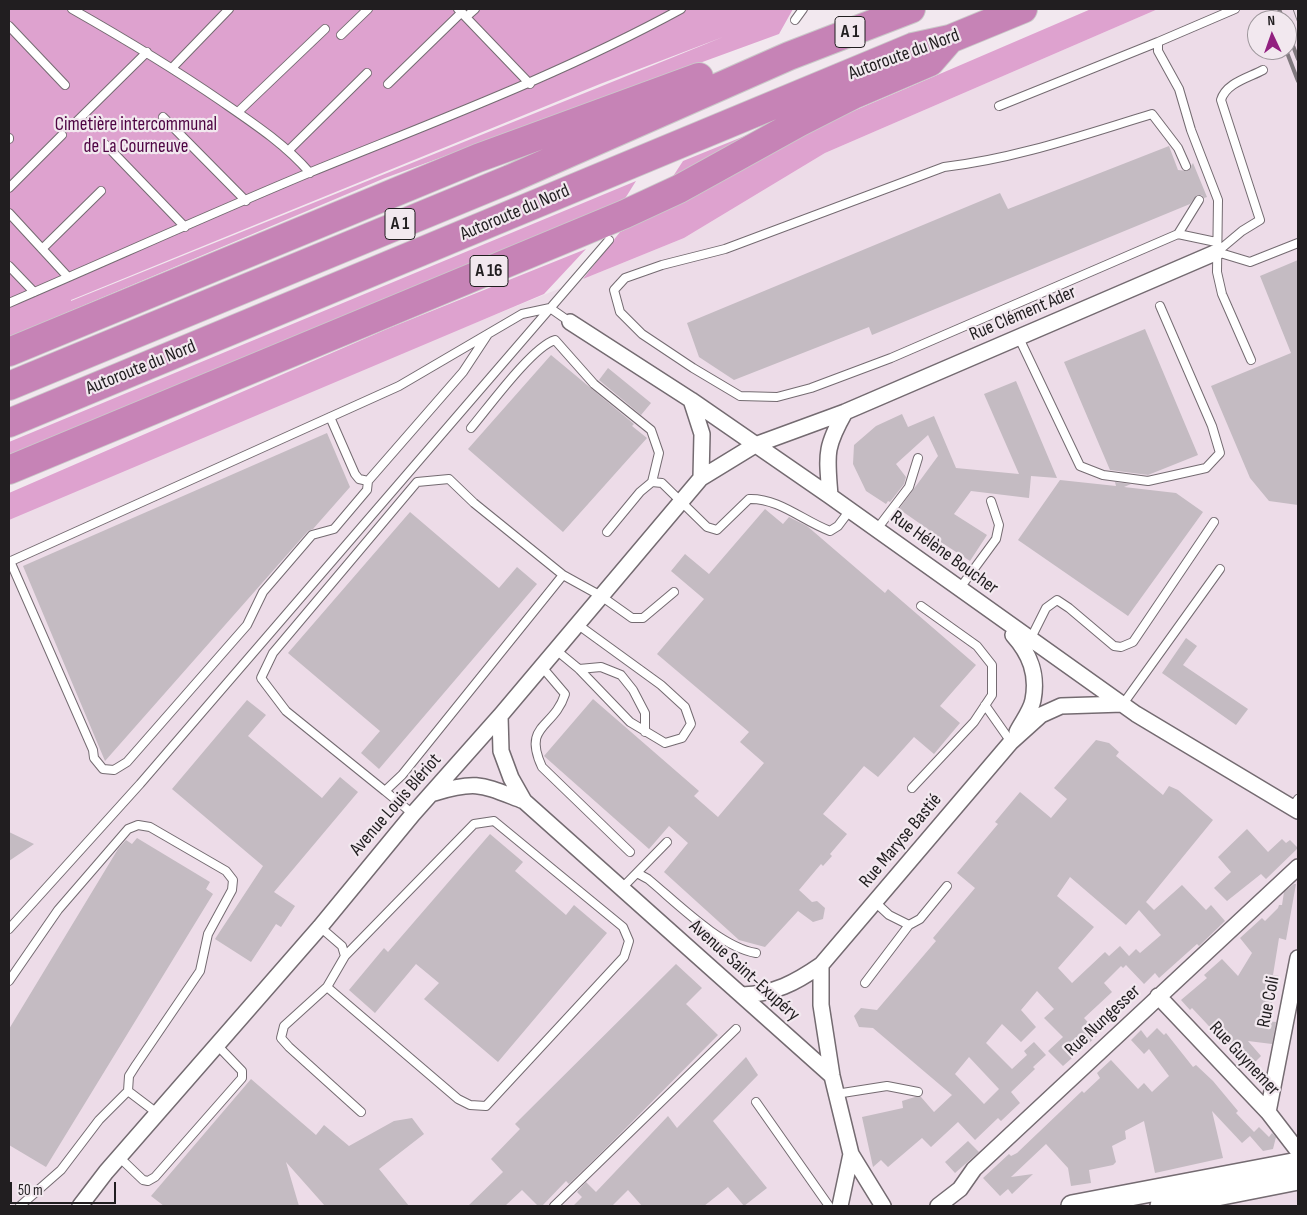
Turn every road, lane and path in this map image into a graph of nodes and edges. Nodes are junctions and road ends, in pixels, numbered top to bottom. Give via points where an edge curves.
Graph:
1 (72, 9) edge
2 (228, 9) edge
3 (368, 9) edge
4 (475, 9) edge
5 (681, 9) edge
6 (803, 9) edge
7 (911, 9) edge
8 (1023, 9) edge
9 (1235, 9) edge
10 (462, 13) edge
11 (795, 20) dead end
12 (9, 26) edge
13 (325, 29) dead end
14 (341, 35) dead end
15 (950, 39) junction
16 (1158, 42) junction
17 (147, 52) junction
18 (789, 56) junction
19 (172, 68) junction
20 (1264, 70) dead end
21 (367, 73) dead end
22 (388, 84) dead end
23 (530, 84) junction
24 (65, 85) dead end
25 (999, 106) dead end
26 (238, 112) junction
27 (163, 117) dead end
28 (70, 127) dead end
29 (62, 135) dead end
30 (106, 145) dead end
31 (289, 150) junction
32 (1186, 166) dead end
33 (310, 173) junction
34 (9, 188) edge
35 (101, 191) dead end
36 (246, 200) junction
37 (1199, 200) dead end
38 (9, 213) edge
39 (185, 227) junction
40 (1178, 234) junction
41 (609, 240) dead end
42 (1298, 243) edge
43 (1216, 247) junction
44 (42, 249) junction
45 (9, 266) edge
46 (68, 277) junction
47 (34, 292) junction
48 (9, 303) edge
49 (1160, 306) dead end
50 (550, 308) junction
51 (570, 322) joint
52 (489, 332) junction
53 (1019, 338) junction
54 (9, 352) edge
55 (1251, 360) dead end
56 (9, 386) edge
57 (691, 400) junction
58 (845, 412) junction
59 (330, 417) junction
60 (9, 423) edge
61 (471, 428) dead end
62 (755, 445) junction
63 (918, 458) dead end
64 (9, 470) edge
65 (701, 478) junction
66 (368, 481) junction
67 (652, 482) junction
68 (830, 496) junction
69 (990, 501) dead end
70 (680, 502) junction
71 (850, 510) junction
72 (1214, 522) dead end
73 (877, 529) junction
74 (607, 532) dead end
75 (10, 561) edge
76 (1220, 569) dead end
77 (563, 576) junction
78 (960, 588) junction
79 (674, 592) dead end
80 (601, 596) junction
81 (921, 606) dead end
82 (997, 617) junction
83 (577, 624) junction
84 (1030, 640) junction
85 (556, 650) junction
86 (542, 667) junction
87 (579, 669) junction
88 (1123, 704) junction
89 (985, 705) junction
90 (500, 716) junction
91 (645, 732) junction
92 (1011, 742) junction
93 (912, 788) dead end
94 (385, 791) junction
95 (434, 793) junction
96 (524, 801) junction
97 (1296, 806) edge
98 (413, 814) junction
99 (667, 842) dead end
100 (630, 852) dead end
101 (1298, 867) edge
102 (637, 872) junction
103 (947, 886) dead end
104 (622, 888) junction
105 (875, 902) junction
106 (908, 925) junction
107 (320, 927) junction
108 (9, 929) edge
109 (756, 953) dead end
110 (345, 956) junction
111 (1298, 958) edge
112 (821, 965) junction
113 (9, 981) edge
114 (865, 983) dead end
115 (327, 987) junction
116 (742, 995) junction
117 (1158, 996) junction
118 (736, 1029) dead end
119 (217, 1044) junction
120 (832, 1076) junction
121 (128, 1091) junction
122 (918, 1092) dead end
123 (836, 1094) junction
124 (756, 1102) dead end
125 (361, 1112) dead end
126 (1268, 1112) junction
127 (157, 1113) junction
128 (1298, 1151) edge
129 (851, 1154) junction
130 (119, 1157) junction
131 (1298, 1163) edge
132 (1298, 1178) edge
133 (960, 1189) junction
134 (1211, 1202) edge
135 (20, 1206) edge
136 (80, 1206) edge
137 (554, 1206) edge
138 (829, 1206) edge
139 (840, 1206) edge
140 (883, 1206) edge
141 (938, 1206) edge
142 (960, 1206) edge
143 (1072, 1206) edge
144 (1161, 1206) edge

1 - 17 lane
2 - 19 lane
3 - 14 lane
4 - 10 lane
5 - 23 lane
6 - 11 lane
7 - 18 highway, Autoroute du Nord / A 1
8 - 15 highway, Autoroute du Nord / A 1
9 - 16 lane
10 - 22 lane
10 - 23 lane
12 - 24 lane
13 - 26 lane
15 - 60 highway, Autoroute du Nord / A 1 via 913,47
15 - 64 highway, A 16 via 930,62 808,118 679,189 625,214
16 - 25 lane
16 - 43 lane via 1158,51 1179,89 1218,200
17 - 19 lane
17 - 28 lane
18 - 54 highway via 763,54 486,154
18 - 56 highway, Autoroute du Nord / A 1 via 510,179
19 - 26 lane
20 - 43 lane via 1229,87 1221,100 1260,220
21 - 31 lane
23 - 33 lane
26 - 31 lane
27 - 36 lane
29 - 34 lane
30 - 39 lane
31 - 33 lane
32 - 40 lane via 1178,148 1152,114 1047,146 982,162 944,166 725,249 625,278 614,290 620,312 642,334 693,368 740,396 777,397 812,388 899,354
33 - 36 lane
35 - 44 lane
36 - 39 lane
37 - 40 lane
38 - 44 lane
39 - 46 lane
40 - 43 lane
41 - 50 lane
42 - 43 lane via 1250,262
43 - 53 street, Rue Clément Ader
43 - 55 lane via 1222,294
44 - 46 lane
45 - 47 lane
46 - 47 lane
47 - 48 lane
49 - 53 lane via 1212,426 1220,453 1206,468 1148,480 1103,475 1080,466
50 - 51 lane
50 - 52 lane via 522,314
50 - 108 lane via 140,784
51 - 57 street, Rue Hélène Boucher
52 - 59 lane via 399,386
52 - 66 lane via 463,372
53 - 58 street, Rue Clément Ader
57 - 62 street, Rue Hélène Boucher
57 - 65 street via 702,434
58 - 62 street, Rue Clément Ader
58 - 68 street via 832,434 826,453
59 - 66 lane via 355,474 359,479
59 - 75 lane
61 - 67 lane via 529,360 555,340 594,384 650,430 659,453
62 - 65 street, Avenue Louis Blériot
62 - 68 street, Rue Hélène Boucher
63 - 73 lane via 909,487
65 - 70 street, Avenue Louis Blériot
66 - 75 lane via 367,490 334,529 312,535 263,592 248,625 127,762 114,770 103,769 94,758
67 - 70 lane via 662,483
67 - 74 lane
68 - 71 street, Rue Hélène Boucher
69 - 78 lane via 999,525 996,539
70 - 71 lane via 707,527 716,530 749,499 762,499 782,506 830,531
70 - 80 street, Avenue Louis Blériot
71 - 73 street, Rue Hélène Boucher
72 - 84 lane via 1133,642 1114,646 1057,600 1046,608
73 - 78 street, Rue Hélène Boucher
76 - 88 lane
77 - 80 lane
77 - 94 lane via 402,775
77 - 94 lane via 449,479 417,482 273,653 261,678 286,710
78 - 82 street, Rue Hélène Boucher
79 - 80 lane via 643,618 632,618
80 - 83 street, Avenue Louis Blériot
81 - 89 lane via 977,646 992,665 992,694
82 - 84 street, Rue Hélène Boucher
82 - 92 street, Rue Maryse Bastié via 1027,651 1034,672 1033,701
83 - 85 street, Avenue Louis Blériot
83 - 91 lane via 685,707 691,724 682,738 665,744
84 - 88 street, Rue Hélène Boucher
85 - 86 street, Avenue Louis Blériot
85 - 87 lane
86 - 90 street, Avenue Louis Blériot
86 - 100 lane via 565,694 561,708 536,734 534,750 542,767
87 - 91 lane via 630,722
87 - 91 lane via 600,666 620,675 633,690 645,713
88 - 92 street, Rue Maryse Bastié via 1061,706 1041,716
88 - 97 street, Rue Hélène Boucher
89 - 92 lane
89 - 93 lane via 974,722
90 - 95 street, Avenue Louis Blériot
90 - 96 street, Avenue Saint-Exupéry via 501,751
92 - 105 street, Rue Maryse Bastié
94 - 98 lane
95 - 96 street, Avenue Saint-Exupéry via 461,785 480,785
95 - 98 street, Avenue Louis Blériot
96 - 104 street, Avenue Saint-Exupéry
98 - 107 street, Avenue Louis Blériot
99 - 102 lane
101 - 117 street, Rue Nungesser
102 - 104 lane
102 - 109 lane via 707,928 743,951
103 - 106 lane via 920,919
104 - 116 street, Avenue Saint-Exupéry
105 - 106 lane via 889,915
105 - 112 street, Rue Maryse Bastié
106 - 114 lane
107 - 110 lane via 342,946
107 - 119 street, Avenue Louis Blériot
110 - 115 lane
110 - 115 lane via 474,824 494,821 623,927 628,940 624,957 486,1106 470,1105 458,1099
111 - 126 street, Rue Coli
112 - 116 street, Rue Maryse Bastié via 786,987 762,995
112 - 120 street via 821,1005
113 - 121 lane via 58,910 128,829 138,825 150,827 226,871 232,880 232,890 208,934 200,971 129,1076
115 - 125 lane via 284,1026 282,1038
116 - 120 street, Avenue Saint-Exupéry
117 - 126 street, Rue Guynemer
117 - 133 street, Rue Nungesser via 974,1169
118 - 137 lane
119 - 127 street, Avenue Louis Blériot
119 - 130 lane via 242,1071 242,1078 155,1177 143,1180
120 - 123 street
121 - 127 lane
121 - 135 lane via 99,1120 61,1170
122 - 123 lane via 887,1086
123 - 129 street
124 - 138 lane
126 - 128 street, Rue Guynemer
127 - 130 street, Avenue Louis Blériot
129 - 139 street
129 - 140 street
130 - 136 street, Avenue Louis Blériot
131 - 143 main road
132 - 134 main road
133 - 141 street, Rue Nungesser
133 - 142 street
134 - 144 main road

